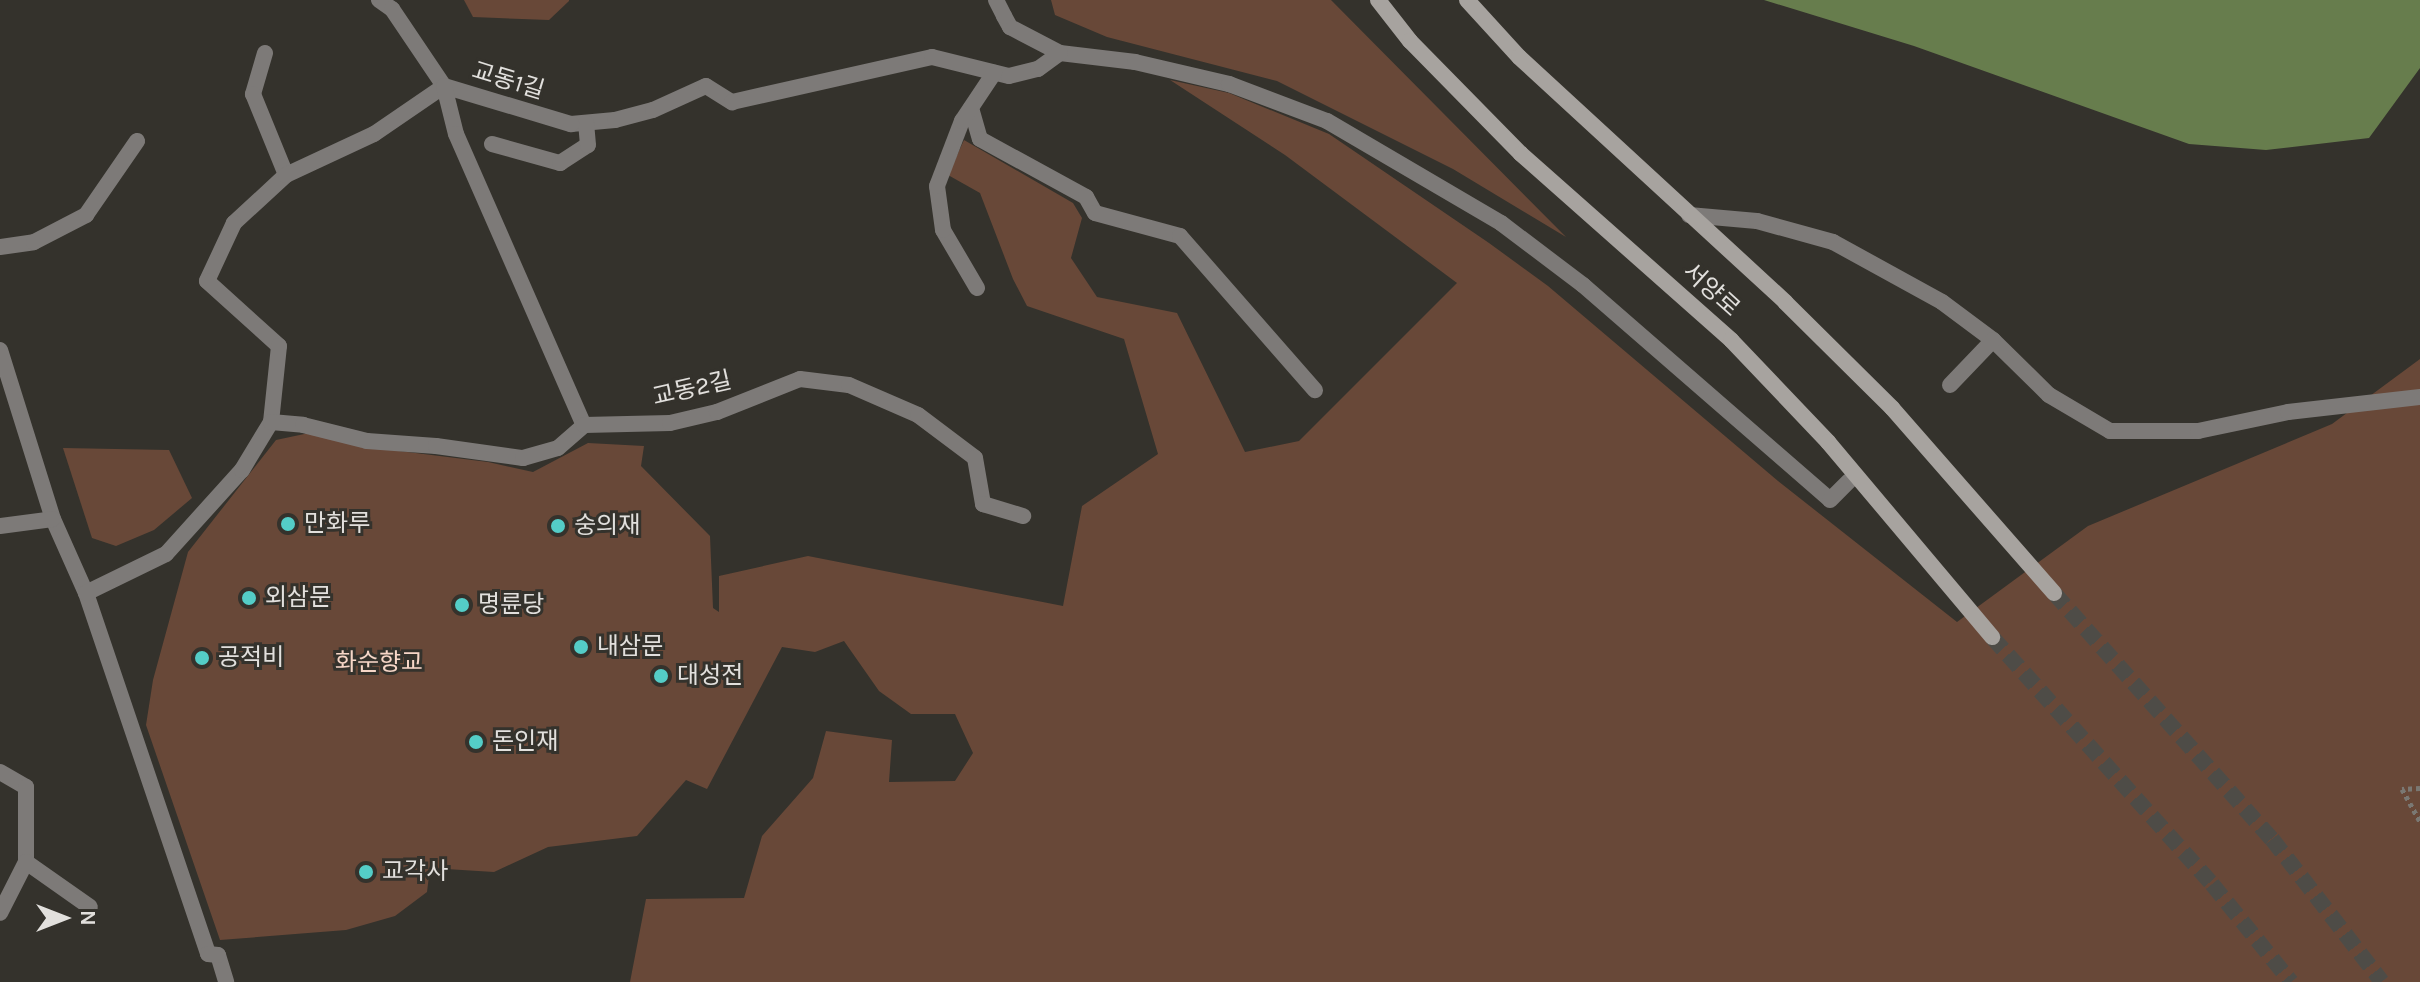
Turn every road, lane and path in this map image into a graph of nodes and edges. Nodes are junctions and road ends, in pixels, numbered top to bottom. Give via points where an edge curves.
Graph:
1 (379, 0) edge
2 (996, 0) edge
3 (1378, 0) edge
4 (1467, 0) edge
5 (265, 53) dead end
6 (1060, 53) junction
7 (994, 73) junction
8 (444, 86) junction
9 (971, 108) junction
10 (578, 124) junction
11 (137, 141) dead end
12 (492, 144) dead end
13 (286, 175) junction
14 (1689, 215) junction
15 (0, 247) edge
16 (977, 288) dead end
17 (1993, 340) junction
18 (0, 350) edge
19 (1950, 385) dead end
20 (1315, 390) dead end
21 (2420, 397) edge
22 (271, 422) junction
23 (584, 425) junction
24 (1849, 481) dead end
25 (1023, 516) dead end
26 (53, 519) junction
27 (0, 526) edge
28 (86, 593) junction
29 (2054, 593) tunnel mouth
30 (1992, 637) tunnel mouth
31 (0, 772) edge
32 (2420, 788) edge
33 (2420, 822) edge
34 (26, 862) junction
35 (90, 907) dead end
36 (0, 913) edge
37 (226, 982) edge

1 - 8 street, 교동1길 via 392,9
2 - 6 street via 1010,27
3 - 30 main road, 서양로 via 1410,41 1521,154 1731,340 1828,442
4 - 14 main road, 서양로 via 1519,57
5 - 13 street via 253,94
6 - 7 street via 1038,69 1009,76
6 - 24 street via 1135,62 1229,84 1327,121 1501,223 1595,295 1830,500
7 - 9 street
7 - 10 street via 932,57 732,102 706,86 653,110
8 - 10 street, 교동1길
8 - 13 street via 374,134
8 - 23 street via 456,134
9 - 16 street via 937,186 943,230
9 - 20 street via 980,139 1086,197 1095,213 1180,236
10 - 12 street via 588,145 560,163
11 - 15 street via 86,215 34,242
13 - 22 street via 234,223 207,281 279,346
14 - 17 street via 1757,221 1833,242 1942,302
14 - 29 main road, 서양로 via 1892,408
17 - 19 street
17 - 21 street via 2049,395 2110,431 2198,431 2288,412
18 - 26 street
22 - 23 street via 367,441 523,458 558,448
22 - 28 street via 242,470 166,554
23 - 25 street, 교동2길 via 670,423 717,412 800,379 849,385 918,415 975,458 983,504
26 - 27 street
26 - 28 street
28 - 37 street via 208,954 218,955
31 - 34 street via 26,787
32 - 33 path via 2402,789
34 - 35 street
34 - 36 street

